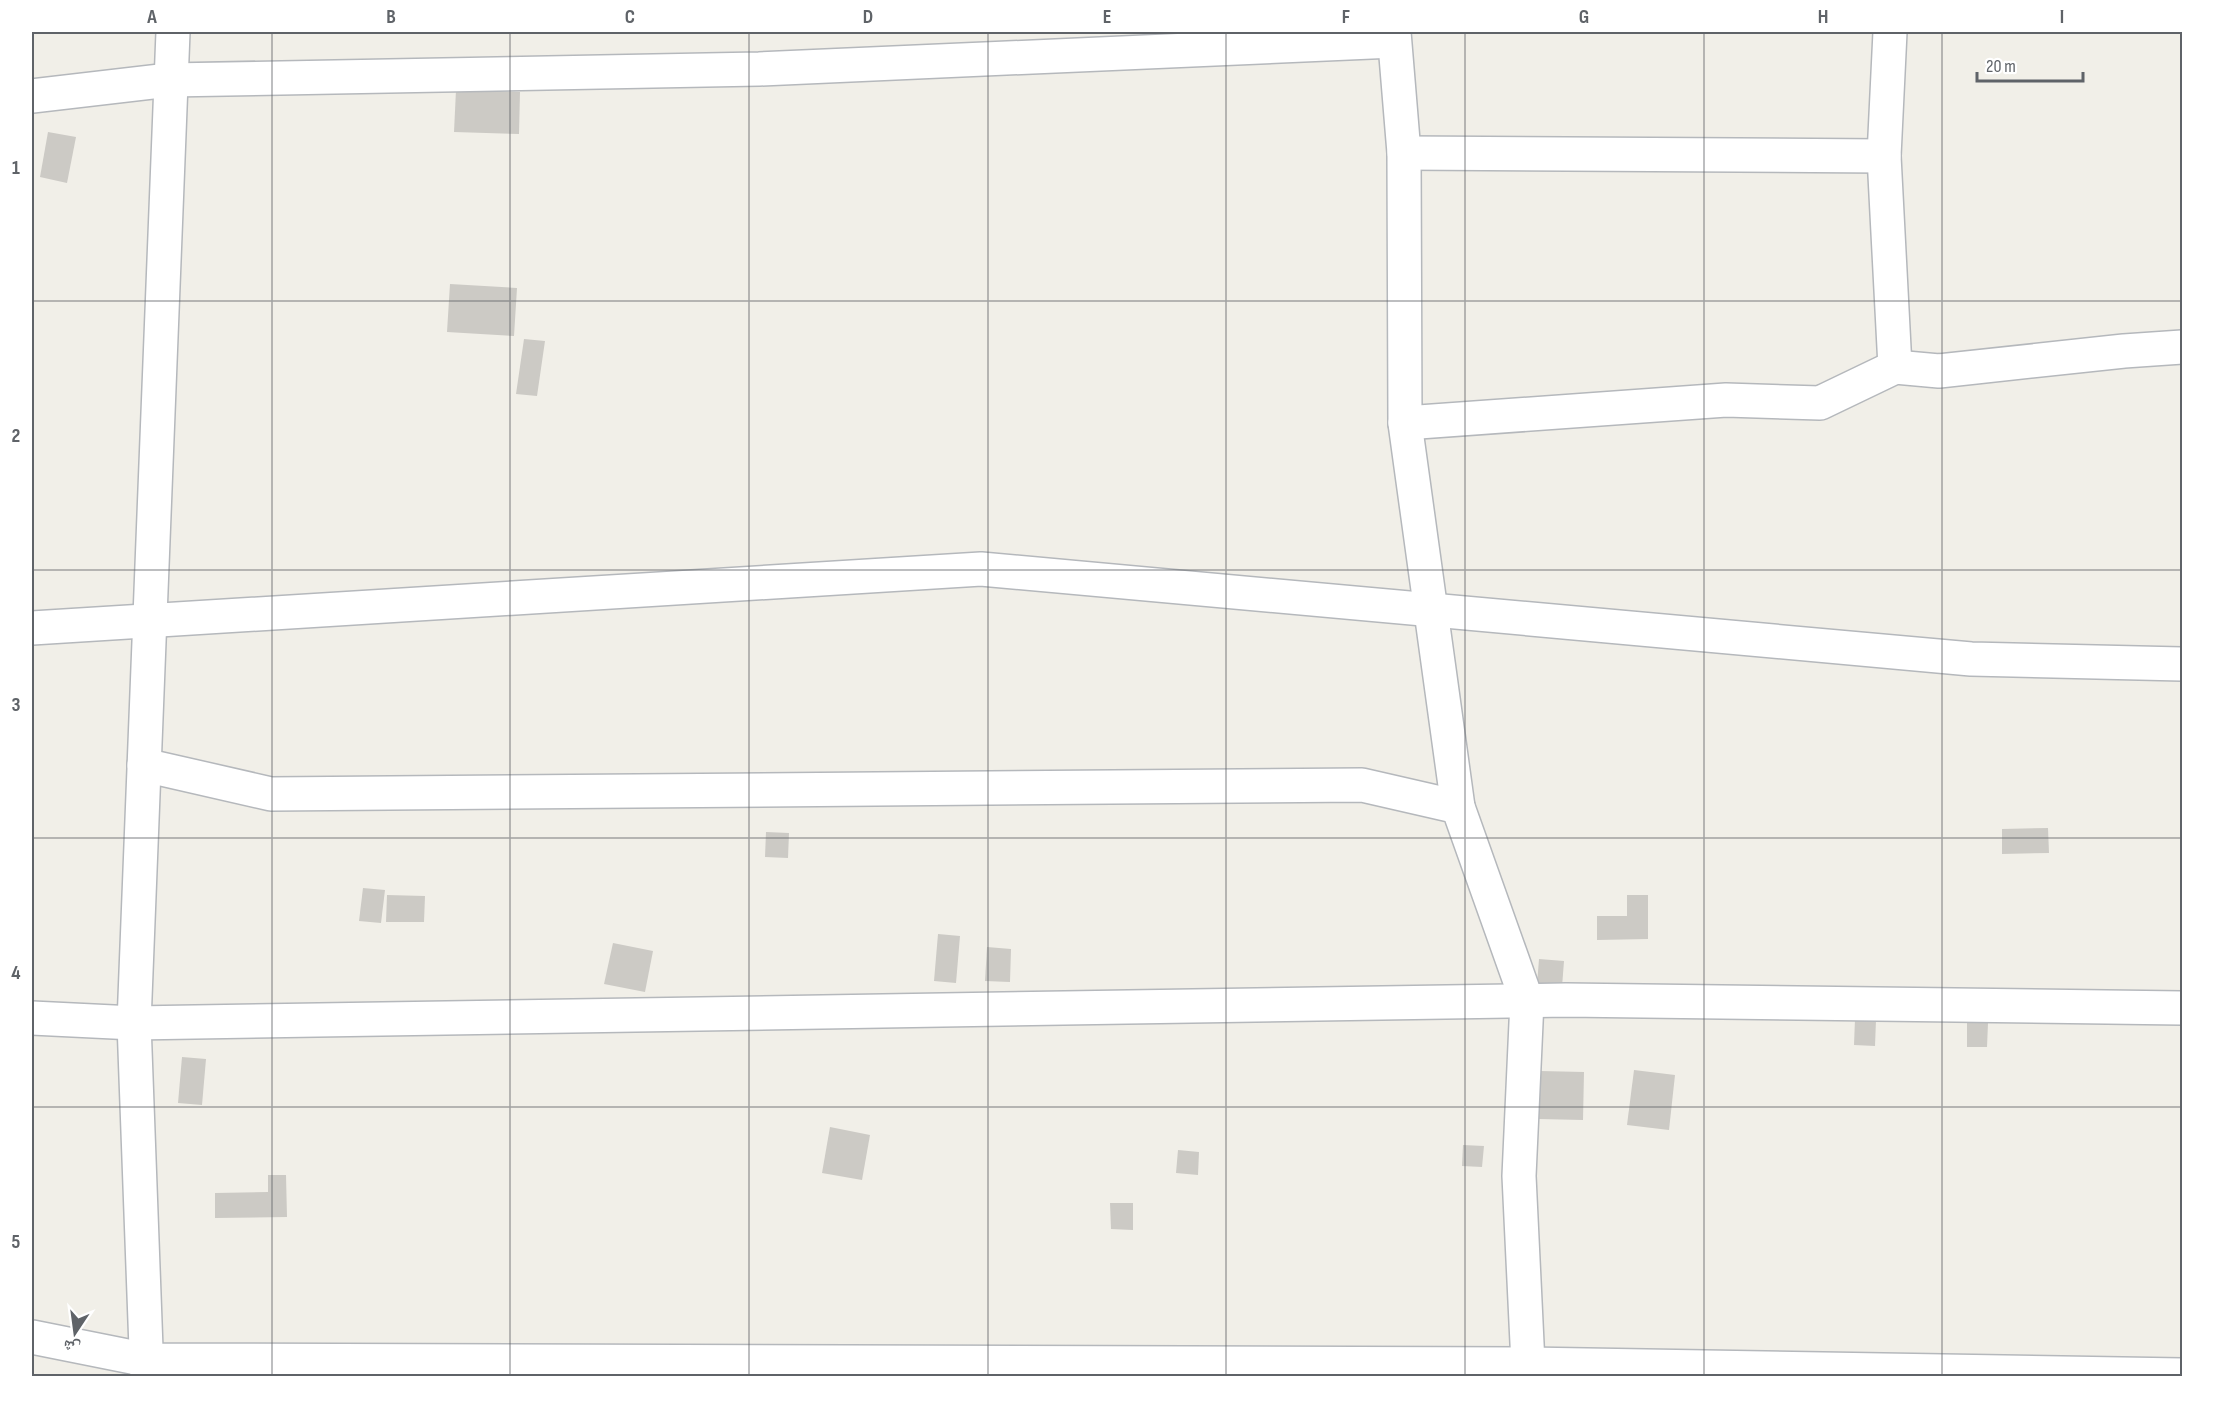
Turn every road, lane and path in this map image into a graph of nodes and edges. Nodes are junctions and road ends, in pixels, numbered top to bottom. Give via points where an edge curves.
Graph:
1 (173, 32) edge
2 (1890, 32) edge
3 (1394, 36) edge
4 (170, 80) junction
5 (32, 96) edge
6 (1404, 153) junction
7 (1884, 156) junction
8 (2182, 347) edge
9 (1895, 367) junction
10 (1405, 423) junction
11 (1431, 610) junction
12 (150, 620) junction
13 (32, 628) edge
14 (2182, 664) edge
15 (144, 765) junction
16 (1458, 807) junction
17 (1527, 1001) junction
18 (2182, 1008) edge
19 (32, 1018) edge
20 (134, 1023) junction
21 (32, 1337) edge
22 (1528, 1364) junction
23 (147, 1368) edge
24 (2182, 1375) edge

1 - 4 street
2 - 7 street
3 - 4 street via 759,69
3 - 6 street
4 - 5 street
4 - 12 street
6 - 7 street
6 - 10 street
7 - 9 street
8 - 9 street via 1939,371
9 - 10 street via 1820,403 1726,400
10 - 11 street
11 - 12 street via 981,569
11 - 14 street via 1971,659
11 - 16 street
12 - 13 street
12 - 15 street
15 - 16 street via 271,794 1362,785
15 - 20 street
16 - 17 street
17 - 18 street
17 - 20 street
17 - 22 street via 1519,1176
19 - 20 street
20 - 23 street
21 - 23 street
22 - 23 street
22 - 24 street

